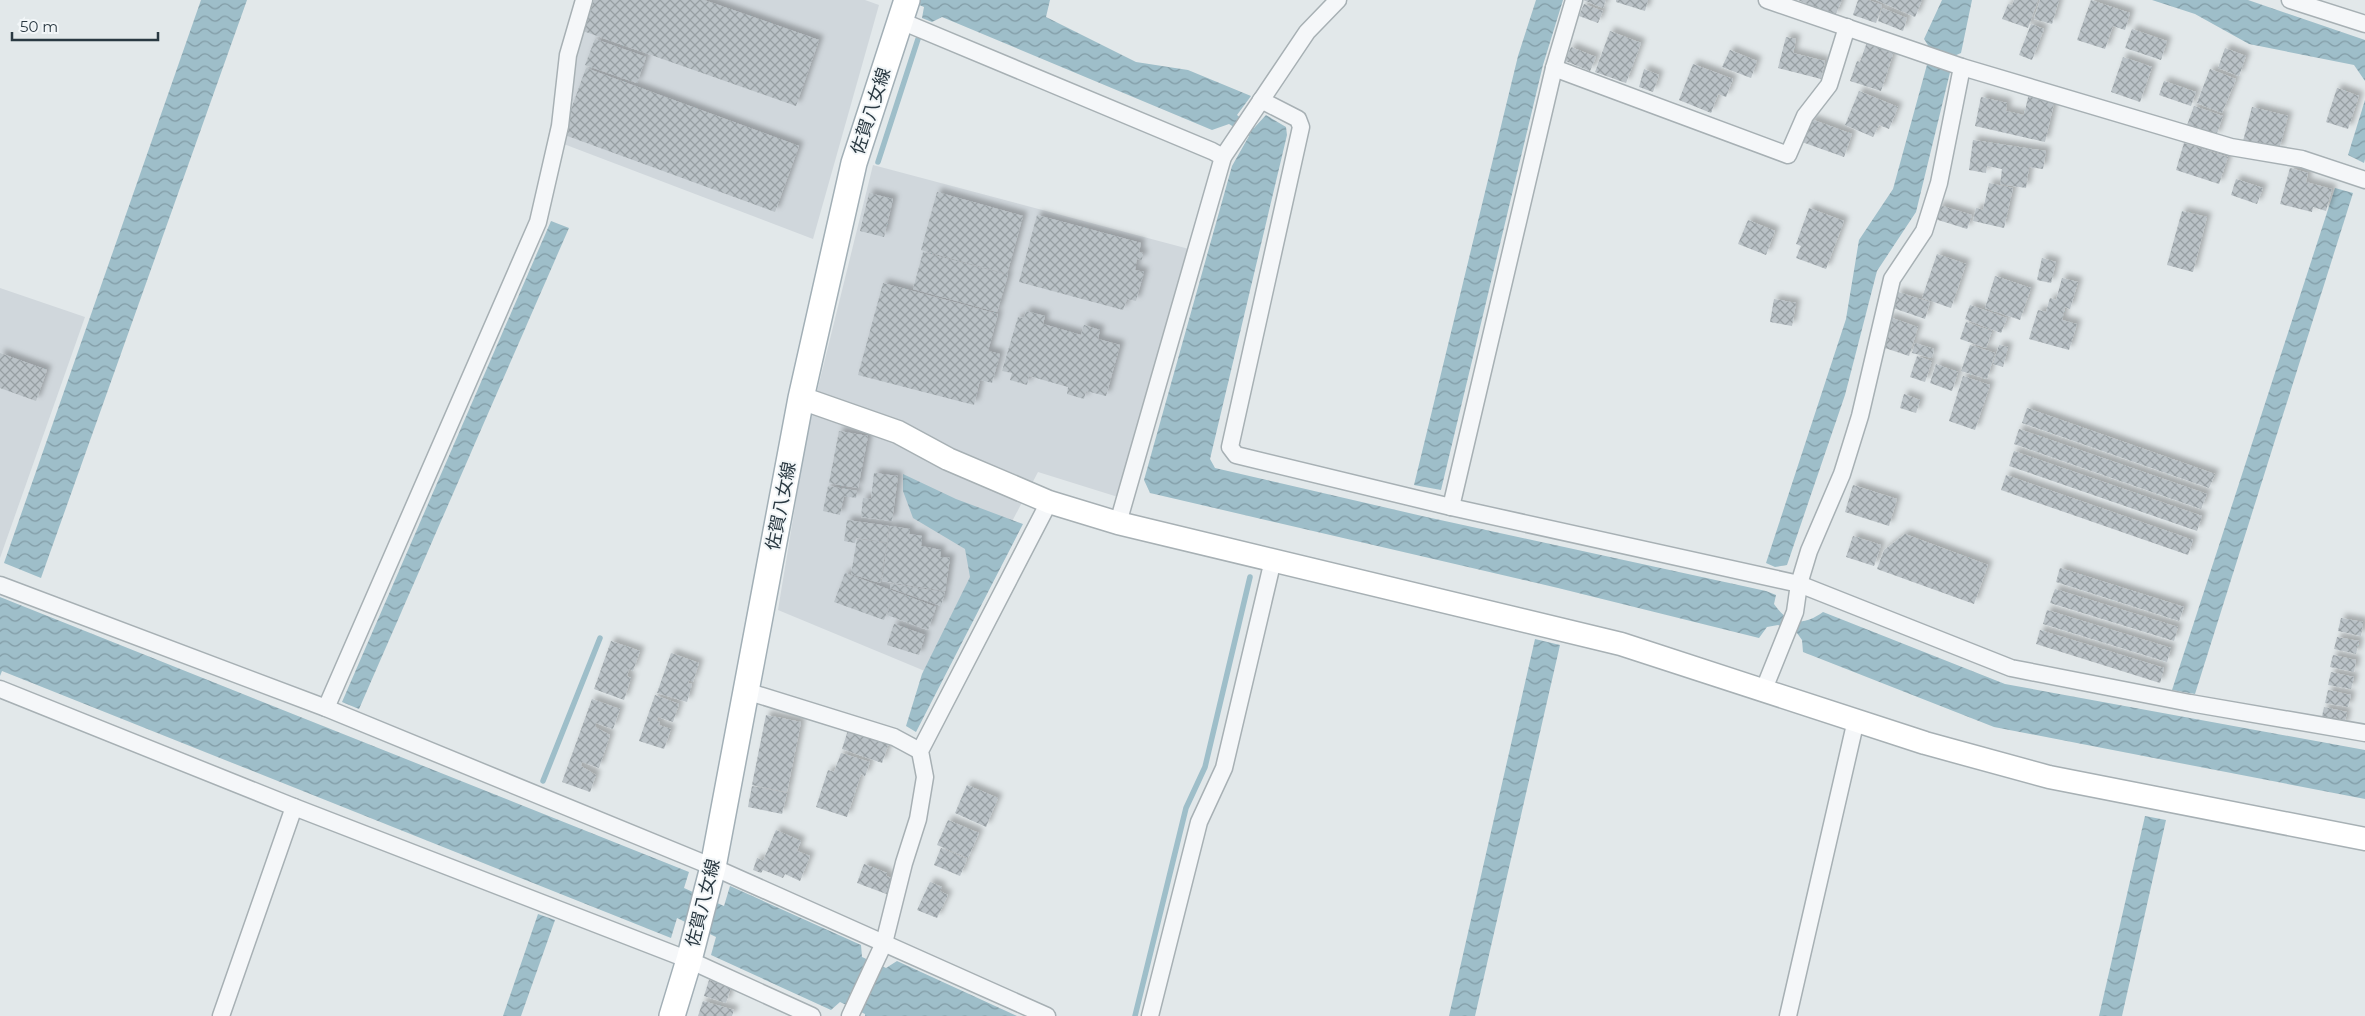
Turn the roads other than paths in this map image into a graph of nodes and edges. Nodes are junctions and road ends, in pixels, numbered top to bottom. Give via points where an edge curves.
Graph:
1 (584, 0) edge
2 (1338, 0) edge
3 (1574, 0) edge
4 (1767, 0) edge
5 (2290, 0) edge
6 (905, 9) edge
7 (2365, 24) edge
8 (1847, 27) junction
9 (1959, 66) junction
10 (1554, 68) junction
11 (1261, 100) junction
12 (1223, 157) junction
13 (2365, 180) edge
14 (802, 398) junction
15 (1049, 502) junction
16 (1451, 507) junction
17 (1118, 523) junction
18 (1273, 560) junction
19 (1799, 584) junction
20 (0, 585) edge
21 (0, 688) edge
22 (1764, 689) junction
23 (746, 691) junction
24 (326, 708) junction
25 (1856, 720) junction
26 (2365, 734) edge
27 (920, 751) junction
28 (294, 807) junction
29 (2365, 839) edge
30 (713, 867) junction
31 (884, 943) junction
32 (689, 960) junction
33 (221, 1016) edge
34 (672, 1016) edge
35 (812, 1016) edge
36 (850, 1016) edge
37 (1047, 1016) edge
38 (1150, 1016) edge
39 (1788, 1016) edge

1 - 24 street via 568,55 560,126 538,222
2 - 11 street via 1307,32
3 - 10 street
4 - 8 street
5 - 7 street
6 - 12 street
6 - 14 main road, 佐賀八女線 via 854,162
8 - 9 street
8 - 10 street via 1829,85 1805,116 1788,154
9 - 13 street via 2231,147 2302,159
9 - 19 street via 1939,183 1924,231 1892,279 1842,474 1809,551
10 - 16 street
11 - 12 street
11 - 16 street via 1298,119 1301,127 1230,448 1236,455
12 - 17 street
14 - 15 street via 898,432 948,459
14 - 23 main road, 佐賀八女線
15 - 17 street
15 - 27 street
16 - 19 street
17 - 18 street
18 - 22 street via 1621,644
18 - 38 street via 1224,768 1199,822
19 - 22 street via 1795,612
19 - 26 street via 2011,668
20 - 24 street
21 - 28 street
22 - 25 street
23 - 27 street via 894,738
23 - 30 main road, 佐賀八女線
24 - 30 street
25 - 29 street via 1925,743 2049,777
25 - 39 street
27 - 31 street via 925,777 918,819
28 - 32 street
28 - 33 street
30 - 31 street
30 - 32 main road, 佐賀八女線
31 - 36 street
31 - 37 street
32 - 34 main road, 佐賀八女線
32 - 35 street

